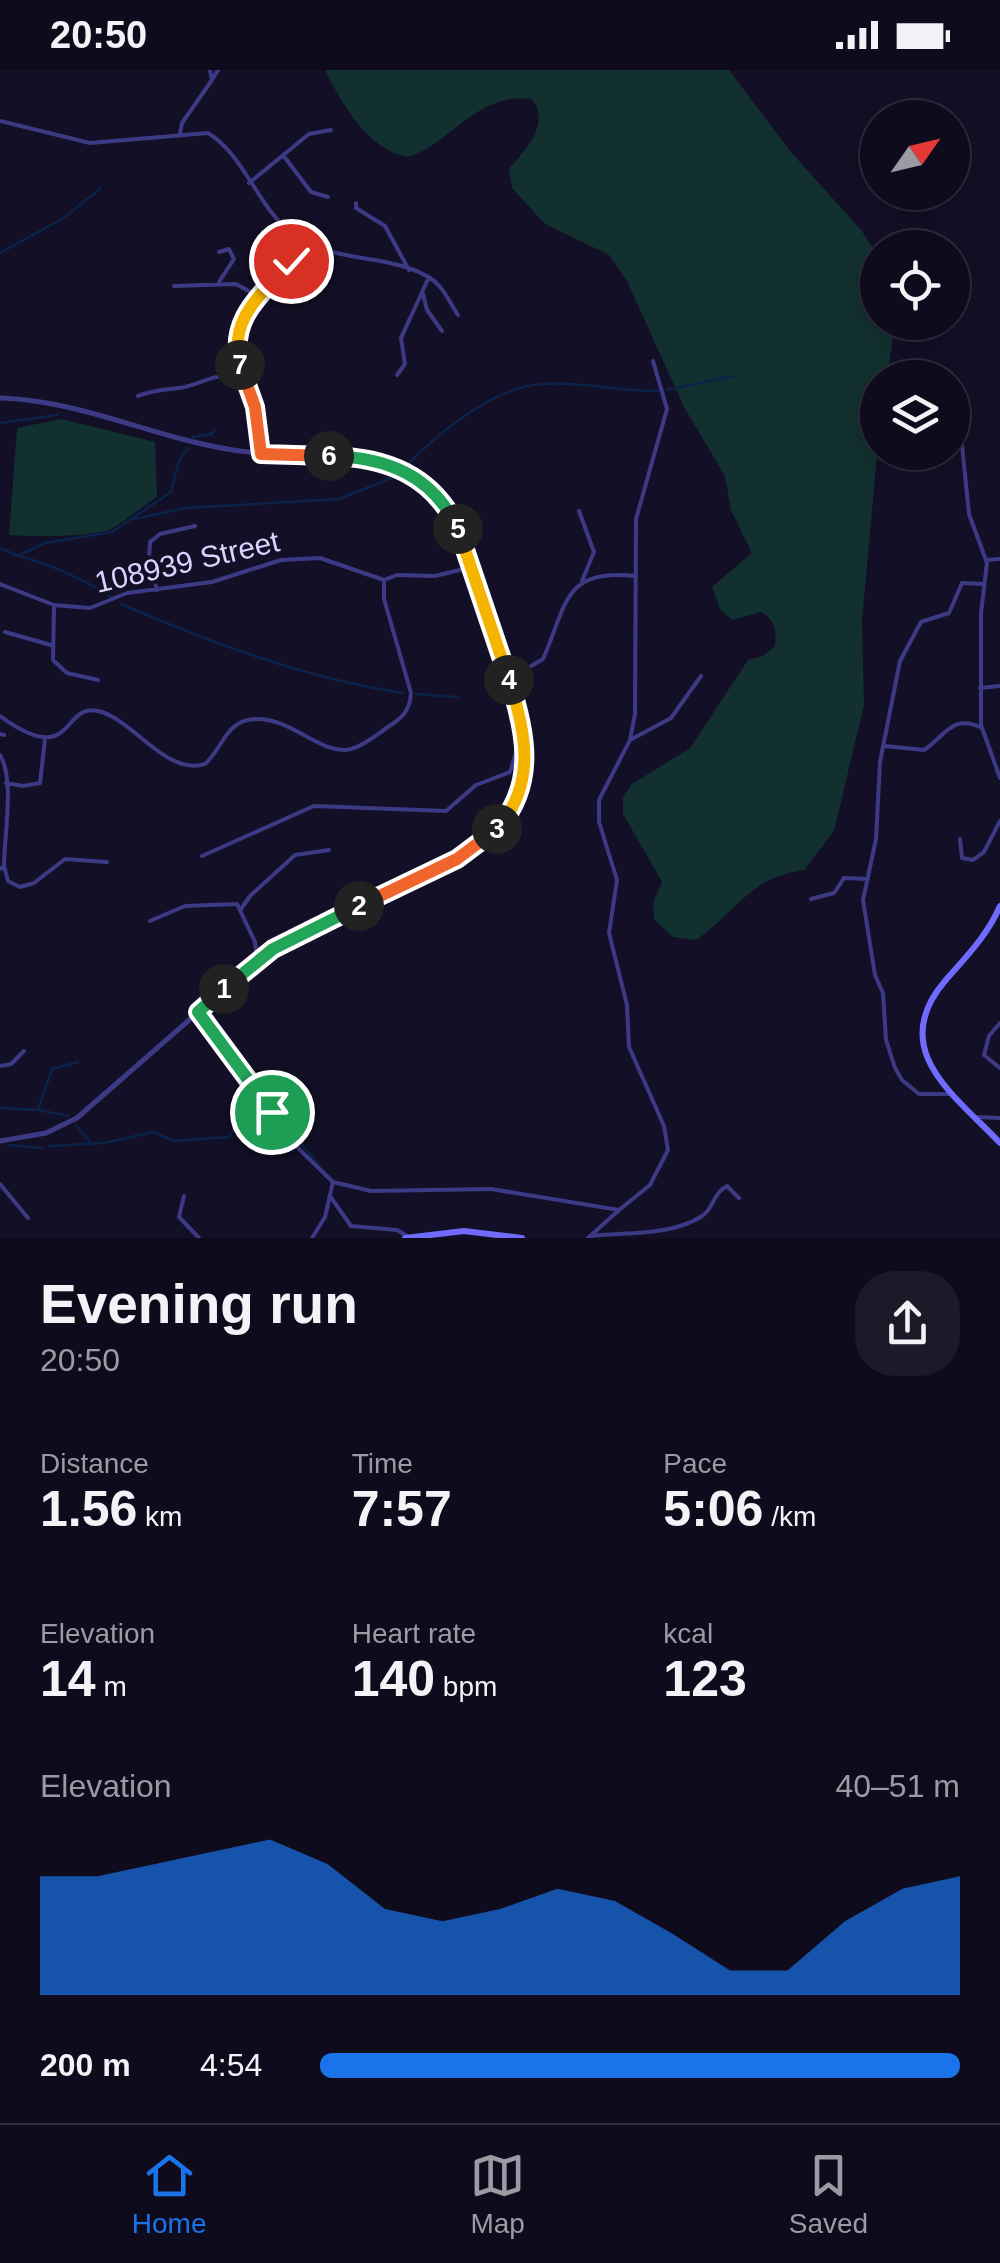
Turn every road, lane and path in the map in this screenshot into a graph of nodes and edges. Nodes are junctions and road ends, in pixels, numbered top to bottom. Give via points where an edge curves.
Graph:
1 (210, 70) edge
2 (218, 70) edge
3 (212, 80) junction
4 (0, 121) edge
5 (331, 130) dead end
6 (180, 134) junction
7 (283, 156) junction
8 (249, 183) junction
9 (328, 197) dead end
10 (356, 203) dead end
11 (303, 241) junction
12 (219, 252) dead end
13 (409, 270) junction
14 (429, 277) junction
15 (219, 282) junction
16 (174, 286) dead end
17 (423, 289) junction
18 (256, 296) junction
19 (458, 315) dead end
20 (442, 330) dead end
21 (653, 361) dead end
22 (397, 374) dead end
23 (244, 380) junction
24 (138, 396) dead end
25 (0, 398) edge
26 (261, 454) junction
27 (965, 470) edge
28 (579, 511) dead end
29 (195, 526) dead end
30 (986, 560) junction
31 (1000, 560) edge
32 (472, 566) junction
33 (635, 576) junction
34 (384, 580) junction
35 (582, 582) junction
36 (0, 584) edge
37 (984, 584) junction
38 (157, 590) junction
39 (54, 605) junction
40 (6, 632) dead end
41 (52, 645) junction
42 (700, 676) dead end
43 (509, 678) junction
44 (98, 680) dead end
45 (1000, 686) edge
46 (980, 688) junction
47 (0, 716) edge
48 (524, 727) junction
49 (982, 728) junction
50 (45, 739) junction
51 (630, 740) junction
52 (885, 746) junction
53 (0, 755) edge
54 (1000, 778) edge
55 (6, 783) junction
56 (1000, 821) edge
57 (960, 839) dead end
58 (329, 850) dead end
59 (202, 856) dead end
60 (107, 862) dead end
61 (2, 867) edge
62 (868, 879) junction
63 (811, 899) dead end
64 (1000, 906) edge
65 (241, 909) junction
66 (150, 921) dead end
67 (257, 960) junction
68 (198, 1012) junction
69 (1000, 1023) edge
70 (24, 1051) dead end
71 (0, 1066) edge
72 (1000, 1068) edge
73 (950, 1094) junction
74 (972, 1116) junction
75 (1000, 1118) edge
76 (0, 1140) edge
77 (1000, 1143) edge
78 (333, 1182) junction
79 (0, 1184) edge
80 (184, 1196) dead end
81 (330, 1196) junction
82 (739, 1198) dead end
83 (619, 1210) junction
84 (28, 1218) dead end
85 (406, 1237) edge
86 (589, 1237) edge
87 (199, 1238) edge
88 (312, 1238) edge
89 (522, 1238) edge

1 - 3 street
2 - 3 street
3 - 6 street
4 - 6 street via 90,143
5 - 7 street via 309,134
6 - 8 street via 202,132 218,140
7 - 8 street
7 - 9 street via 310,192
8 - 11 street
10 - 13 street via 390,232
11 - 13 street
11 - 18 street
12 - 15 street via 229,248 234,259
13 - 14 street
14 - 17 street
14 - 19 street
15 - 16 street
15 - 18 street
17 - 20 street via 426,310
17 - 22 street via 401,338 405,364
18 - 23 street via 236,336
21 - 33 street via 666,409 636,519
23 - 24 street via 212,376
23 - 26 street
25 - 26 street via 62,406
26 - 32 street via 360,457 403,470 449,510
27 - 30 street via 972,528
28 - 35 street via 594,552
29 - 38 street via 150,542
30 - 31 street
30 - 37 street
32 - 34 street
32 - 43 street
33 - 35 street via 607,574
33 - 51 street
34 - 38 street, 108939 Street via 312,558 276,560 212,582
34 - 50 street via 410,705 394,724 355,748 335,748 274,720 249,720 229,730 205,764 194,766 92,710
35 - 43 street via 568,596 543,660
36 - 39 street, 108939 Street
37 - 46 street
37 - 52 street via 962,583 949,612 922,622 905,647
38 - 39 street, 108939 Street via 122,594 96,607
39 - 41 street
40 - 41 street
41 - 44 street via 62,671
42 - 51 street via 671,718
43 - 48 street
45 - 46 street
46 - 49 street
47 - 50 street
48 - 59 street via 508,774 476,785 446,810 314,806
48 - 67 street via 520,788 510,814 486,840
49 - 52 street via 965,722 948,727 924,750
49 - 54 street
50 - 55 street via 40,783
51 - 83 street via 599,800 601,834 617,880 610,942 627,1006 629,1047 668,1150 650,1186
52 - 62 street
53 - 55 street
55 - 61 street
56 - 57 street via 984,852 970,862 960,855
58 - 65 street via 295,855
60 - 61 street via 65,860 20,887 6,879
62 - 63 street via 844,878 834,893
62 - 73 street via 864,911 883,992 888,1052 911,1089 930,1097
64 - 73 main road via 925,1013 924,1052
65 - 66 street via 185,906
65 - 67 street
67 - 68 street
68 - 76 street via 85,1113 46,1133
68 - 78 street via 300,1150
69 - 72 street via 984,1054
70 - 71 street
73 - 74 main road
74 - 75 street
74 - 77 main road
78 - 81 street
78 - 83 street via 371,1190 491,1189
79 - 84 street
80 - 87 street via 179,1217
81 - 85 street via 351,1226 397,1230
81 - 88 street
82 - 86 street via 727,1186 700,1218
83 - 86 street
85 - 89 main road via 464,1230

